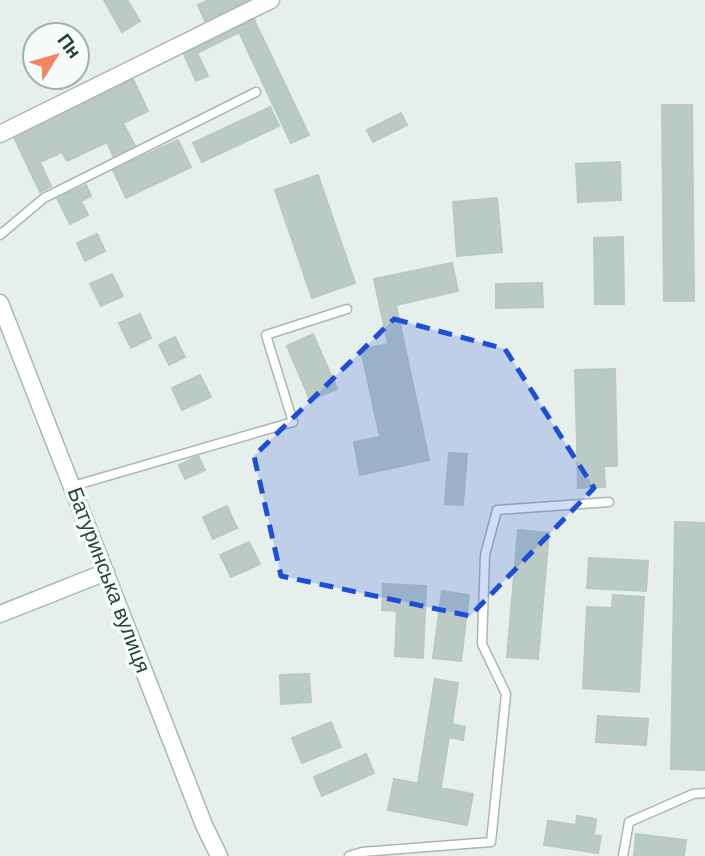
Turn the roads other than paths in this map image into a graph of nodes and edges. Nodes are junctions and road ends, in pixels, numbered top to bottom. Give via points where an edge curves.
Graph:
1 (271, 0) edge
2 (256, 92) dead end
3 (0, 134) edge
4 (0, 235) edge
5 (0, 303) edge
6 (347, 309) dead end
7 (73, 485) junction
8 (609, 502) dead end
9 (106, 572) junction
10 (0, 614) edge
11 (705, 793) edge
12 (219, 856) edge
13 (349, 856) edge
14 (623, 856) edge

1 - 3 street
2 - 4 lane via 44,198
5 - 7 street, Батуринська вулиця
6 - 7 lane via 266,335 293,422
7 - 9 street, Батуринська вулиця
8 - 13 lane via 497,510 485,555 482,644 506,694 491,842
9 - 10 street
9 - 12 street, Батуринська вулиця
11 - 14 lane via 629,822

